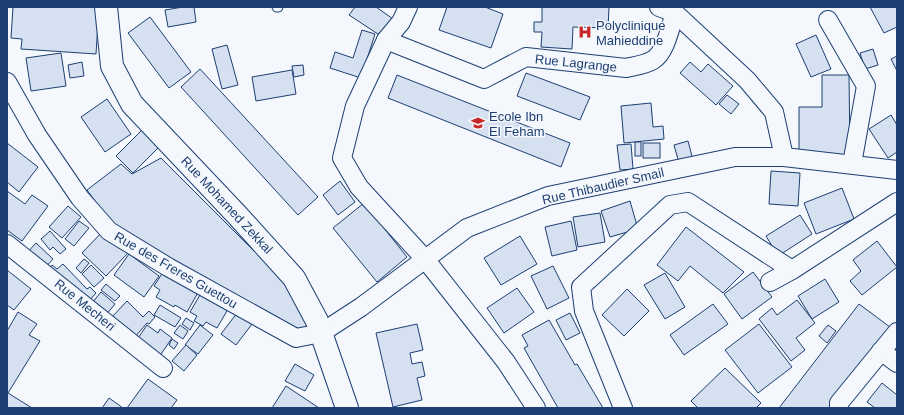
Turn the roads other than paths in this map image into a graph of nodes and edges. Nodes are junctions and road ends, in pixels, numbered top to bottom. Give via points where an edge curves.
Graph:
1 (106, 7) edge
2 (408, 7) edge
3 (667, 10) edge
4 (828, 20) dead end
5 (386, 40) junction
6 (7, 82) edge
7 (784, 157) junction
8 (852, 164) junction
9 (897, 170) edge
10 (897, 202) edge
11 (7, 244) edge
12 (425, 259) junction
13 (792, 270) junction
14 (770, 282) dead end
15 (897, 332) edge
16 (321, 333) junction
17 (881, 351) junction
18 (897, 364) edge
19 (163, 368) dead end
20 (347, 408) edge
21 (536, 408) edge
22 (623, 408) edge
23 (839, 408) edge

1 - 16 street, Rue Mohamed Zekkal via 112,66 132,104 294,278
2 - 5 street via 401,22
3 - 5 street, Rue Lagrange via 662,52 653,60 626,68 526,58 484,79
3 - 7 street via 747,80 774,112
4 - 8 street via 866,86
5 - 12 street via 354,106 342,158 359,188
6 - 16 street, Rue des Freres Guettou via 37,135 80,198 109,231 296,338
7 - 8 street, Rue Thibaudier Smail
7 - 12 street, Rue Thibaudier Smail via 736,157 548,196 467,228
8 - 9 street, Rue Thibaudier Smail
10 - 13 street
11 - 19 street, Rue Mecheri
12 - 16 street, Rue Thibaudier Smail via 361,307
12 - 21 street via 506,362
13 - 14 street
13 - 22 street via 688,202 670,205 581,287 584,310
15 - 17 street
16 - 20 street, Rue Mohamed Zekkal
17 - 18 street
17 - 23 street via 839,403

